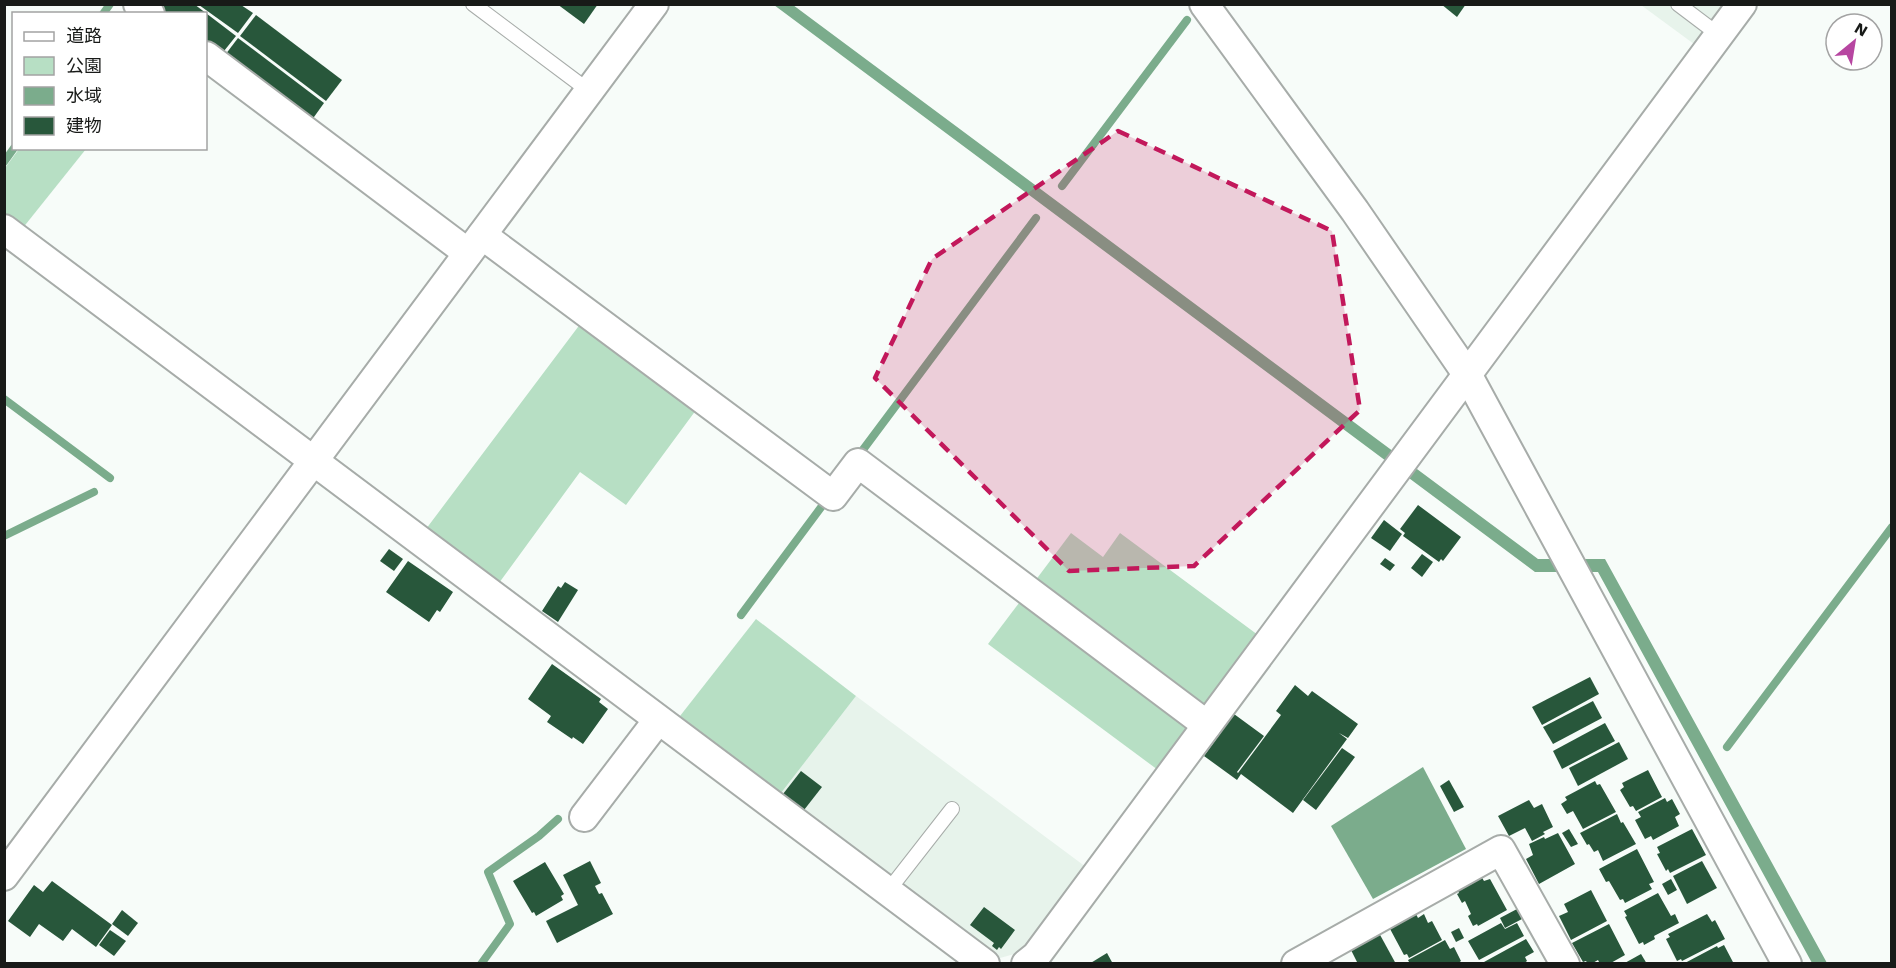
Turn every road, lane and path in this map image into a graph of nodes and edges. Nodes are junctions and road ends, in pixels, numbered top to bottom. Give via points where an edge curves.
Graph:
1 (473, 4) edge
2 (654, 4) edge
3 (1204, 4) edge
4 (1678, 4) edge
5 (1742, 4) edge
6 (1719, 35) junction
7 (207, 57) edge
8 (589, 91) junction
9 (4, 229) edge
10 (475, 244) junction
11 (1467, 374) junction
12 (314, 460) junction
13 (658, 720) junction
14 (1207, 724) junction
15 (952, 809) dead end
16 (584, 817) dead end
17 (4, 876) edge
18 (888, 891) junction
19 (1315, 959) edge
20 (985, 963) edge
21 (1026, 963) edge
22 (1565, 963) edge
23 (1787, 963) edge

1 - 8 lane
2 - 8 street
3 - 11 street via 1355,211
4 - 6 lane
5 - 6 street
6 - 11 street
7 - 10 street
8 - 10 street
9 - 12 street
10 - 12 street
10 - 14 street via 833,496 858,463
11 - 14 street
11 - 23 street
12 - 13 street
12 - 17 street
13 - 16 street
13 - 18 street
14 - 21 street via 1036,956
15 - 18 lane
18 - 20 street
19 - 22 street via 1501,850

